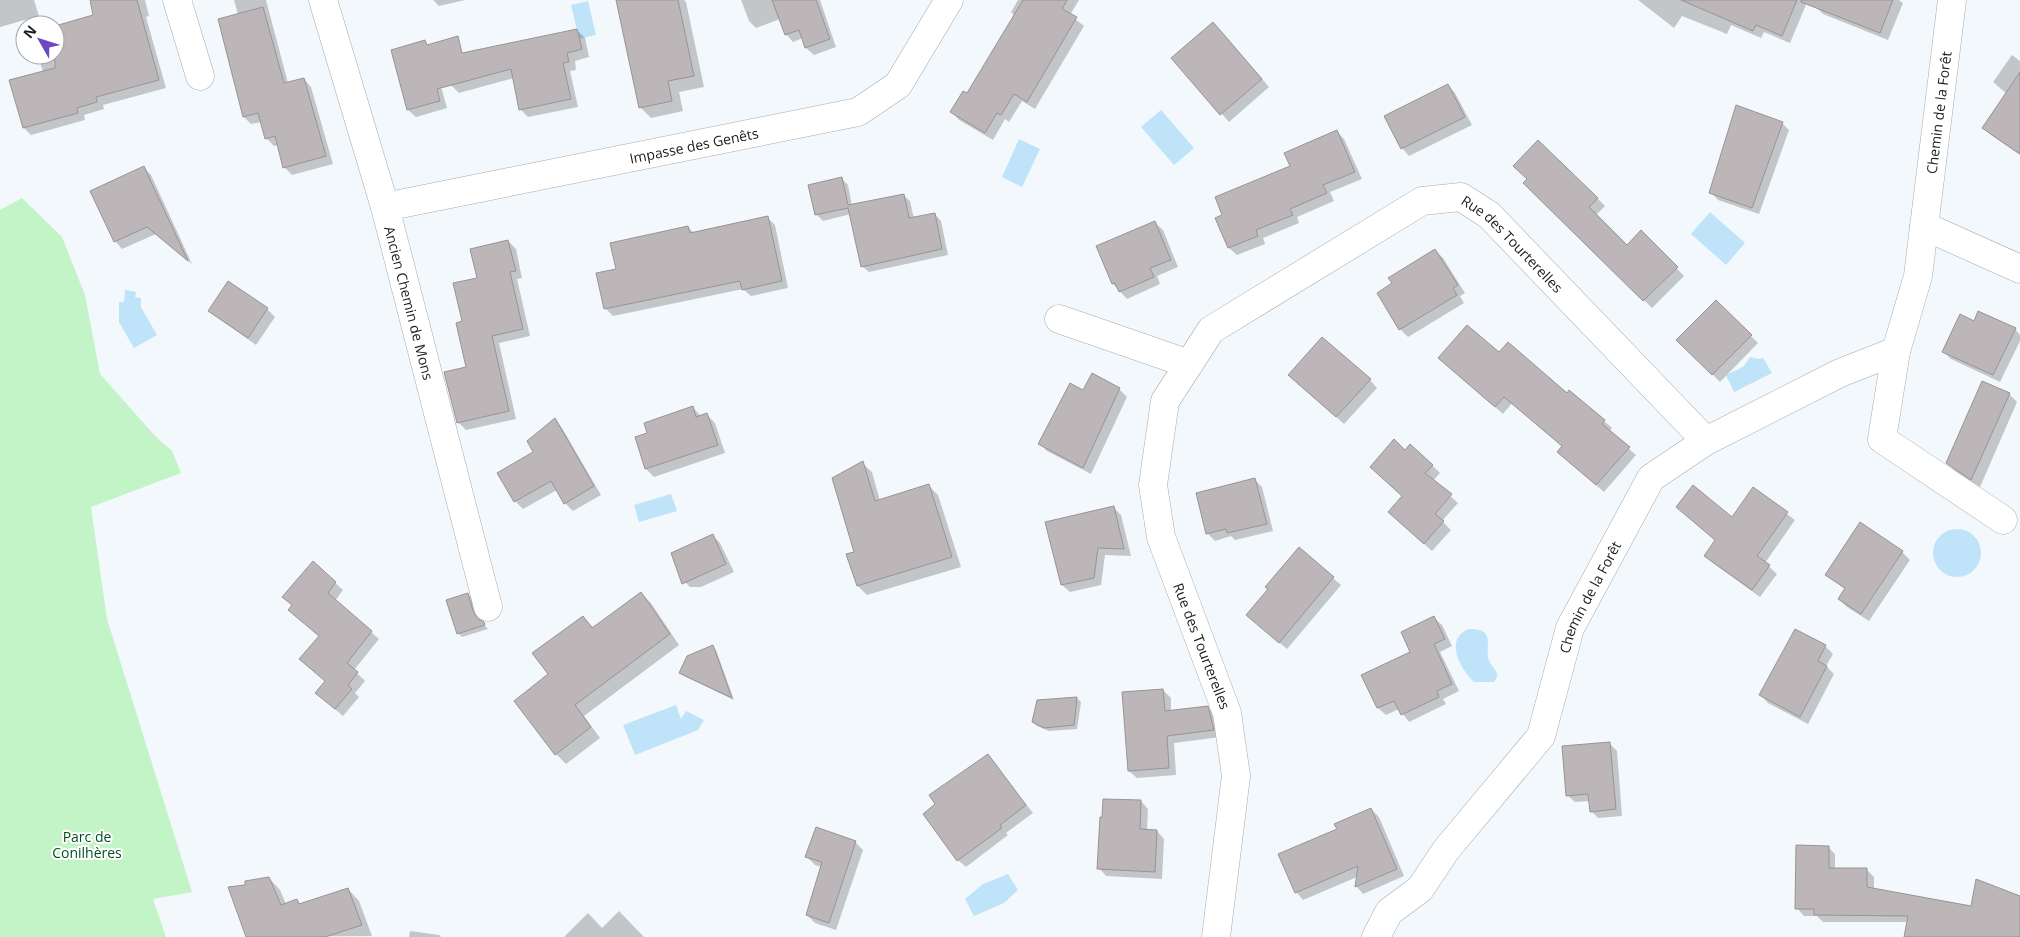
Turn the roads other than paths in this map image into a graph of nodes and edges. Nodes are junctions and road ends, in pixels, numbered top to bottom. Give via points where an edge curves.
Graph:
1 (177, 0) edge
2 (323, 0) edge
3 (949, 0) edge
4 (1952, 0) edge
5 (200, 76) dead end
6 (385, 207) junction
7 (1924, 226) junction
8 (2020, 269) edge
9 (1059, 318) dead end
10 (1896, 351) junction
11 (1189, 364) junction
12 (1706, 442) junction
13 (2003, 520) dead end
14 (488, 607) dead end
15 (1216, 937) edge
16 (1376, 937) edge

1 - 5 street
2 - 6 street, Ancien Chemin de Mons
3 - 6 street, Impasse des Genêts via 898,85 858,112
4 - 7 street, Chemin de la Forêt
6 - 14 street, Ancien Chemin de Mons
7 - 8 street
7 - 10 street, Chemin de la Forêt via 1918,276
9 - 11 street
10 - 12 street, Chemin de la Forêt via 1840,373
10 - 13 street, Chemin de la Forêt via 1882,439
11 - 12 street, Rue des Tourterelles via 1211,330 1422,202 1461,197 1488,215
11 - 15 street, Rue des Tourterelles via 1165,401 1153,485 1161,537 1229,722 1236,776
12 - 16 street, Chemin de la Forêt via 1651,478 1570,628 1541,736 1446,850 1420,889 1389,912

